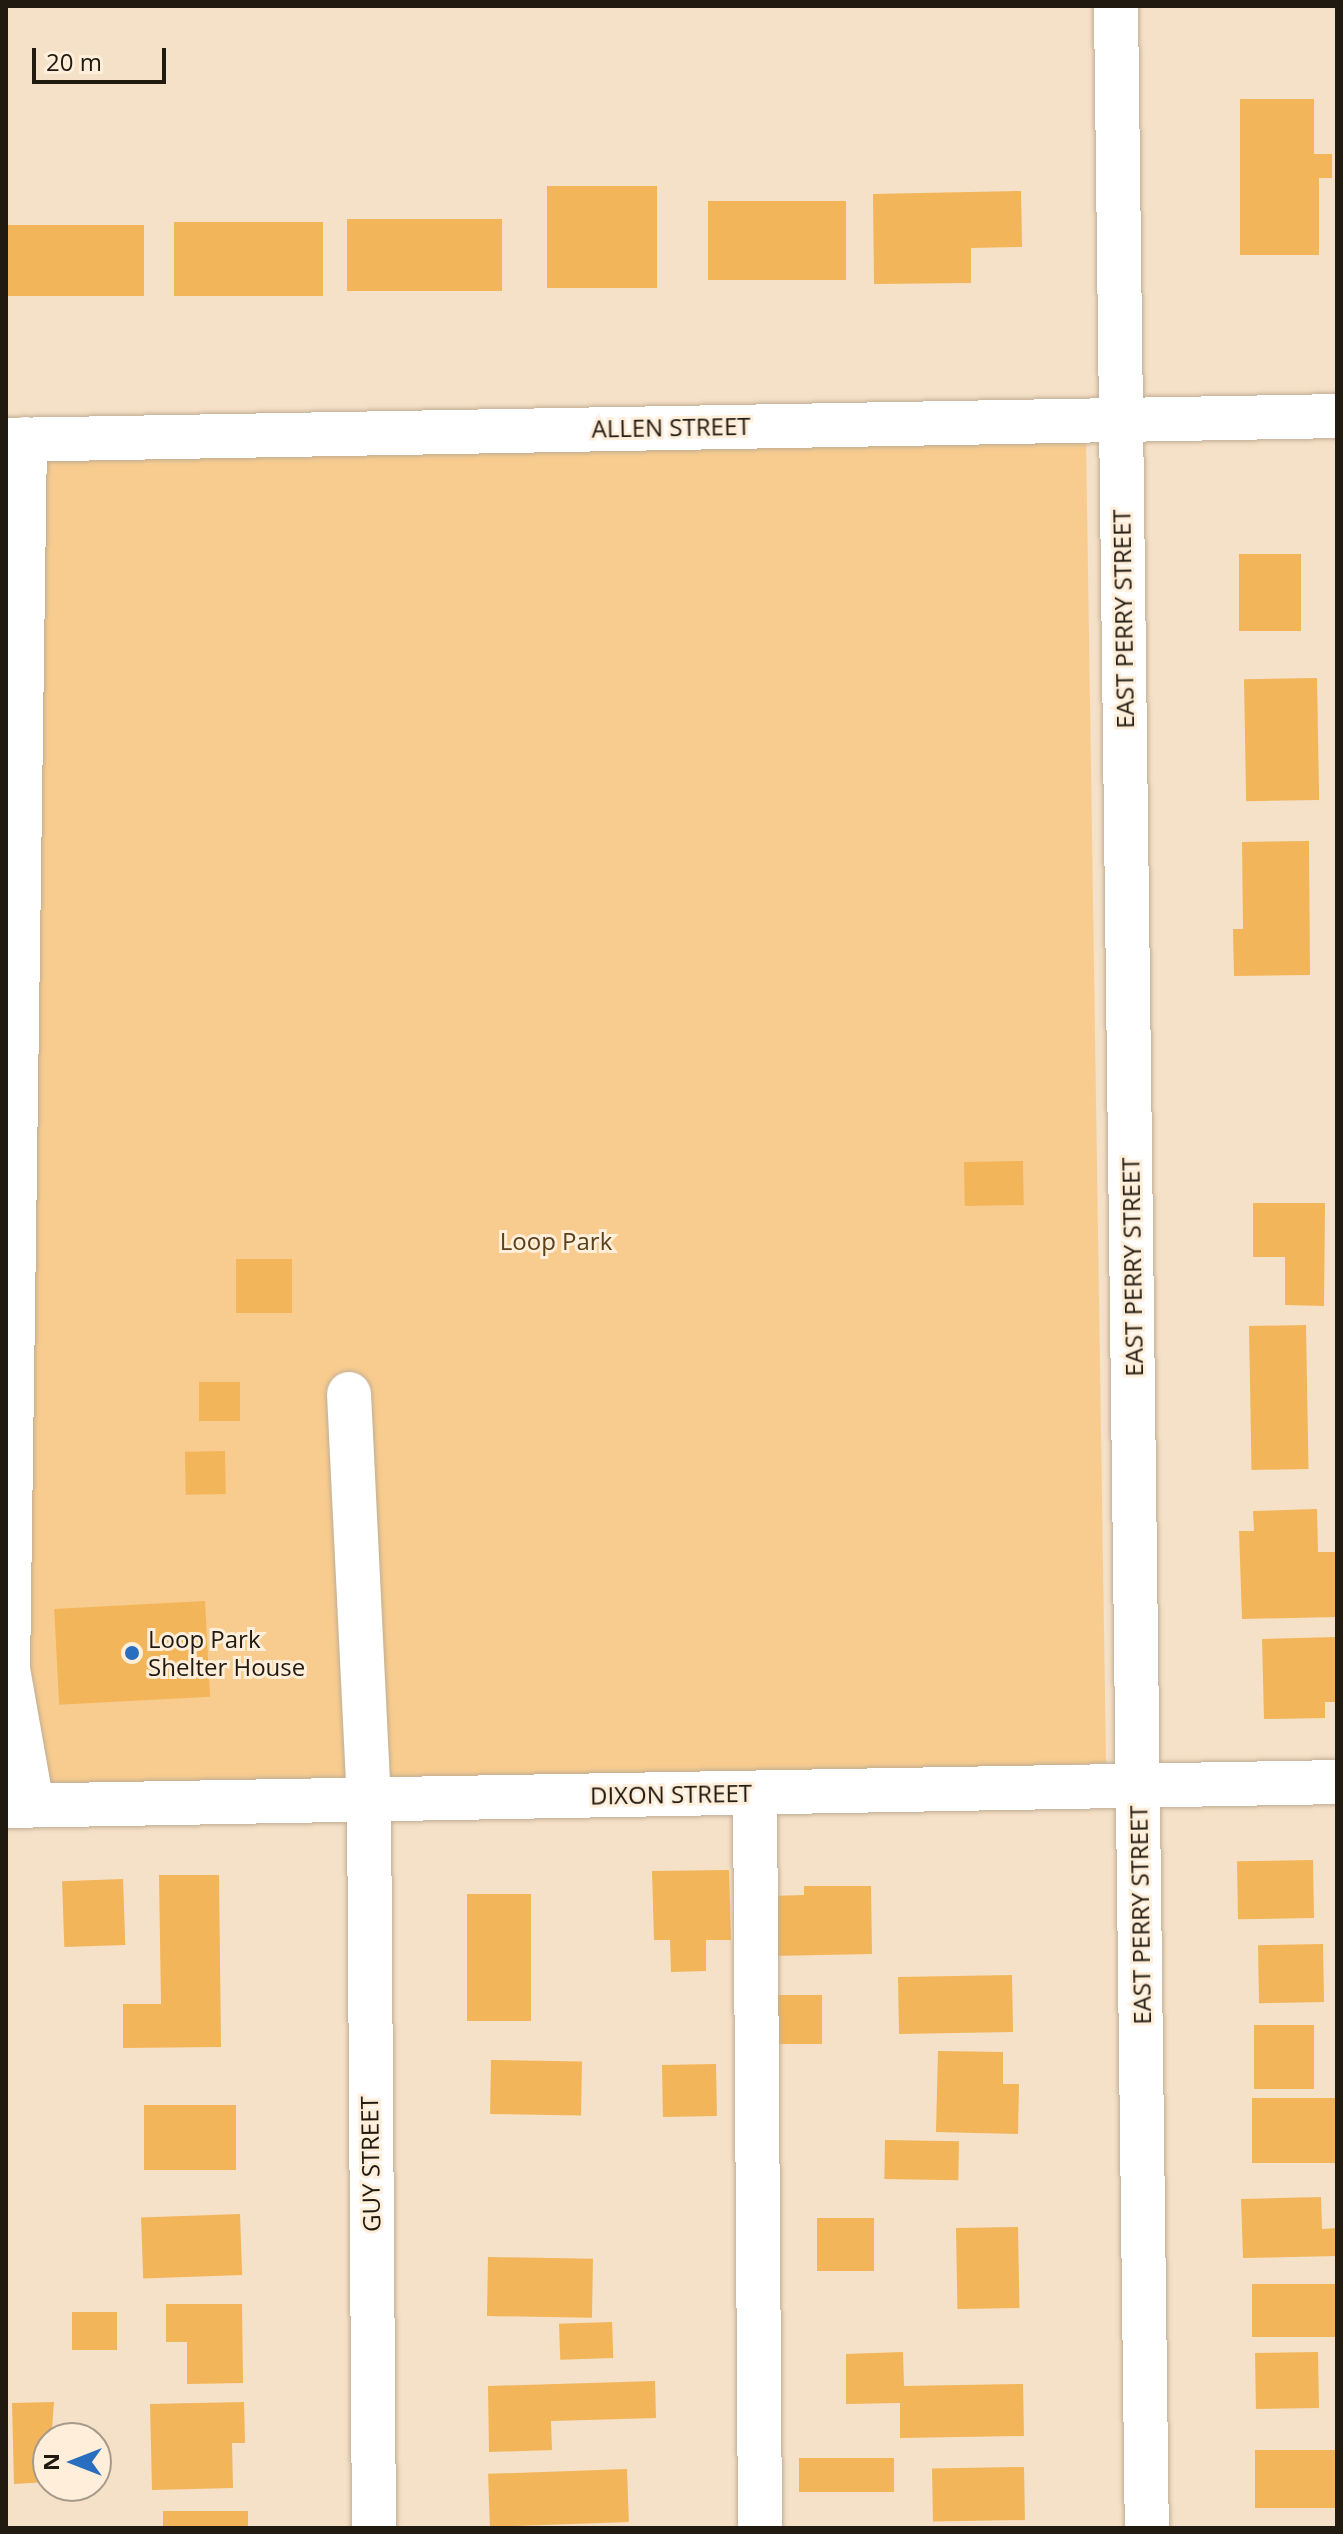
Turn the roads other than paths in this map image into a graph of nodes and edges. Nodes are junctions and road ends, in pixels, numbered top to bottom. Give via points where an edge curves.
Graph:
1 (1116, 6) edge
2 (1337, 416) edge
3 (1121, 419) junction
4 (16, 440) edge
5 (349, 1394) dead end
6 (1337, 1782) edge
7 (1138, 1784) junction
8 (755, 1793) junction
9 (369, 1801) junction
10 (19, 1805) edge
11 (374, 2528) edge
12 (760, 2528) edge
13 (1147, 2528) edge

1 - 3 street, EAST PERRY STREET
2 - 3 street, ALLEN STREET
3 - 4 street, ALLEN STREET
3 - 7 street, EAST PERRY STREET
4 - 10 street via 8,1669
5 - 9 street, GUY STREET
6 - 7 street, DIXON STREET
7 - 8 street, DIXON STREET
7 - 13 street, EAST PERRY STREET
8 - 9 street, DIXON STREET
8 - 12 street
9 - 10 street, DIXON STREET
9 - 11 street, GUY STREET

